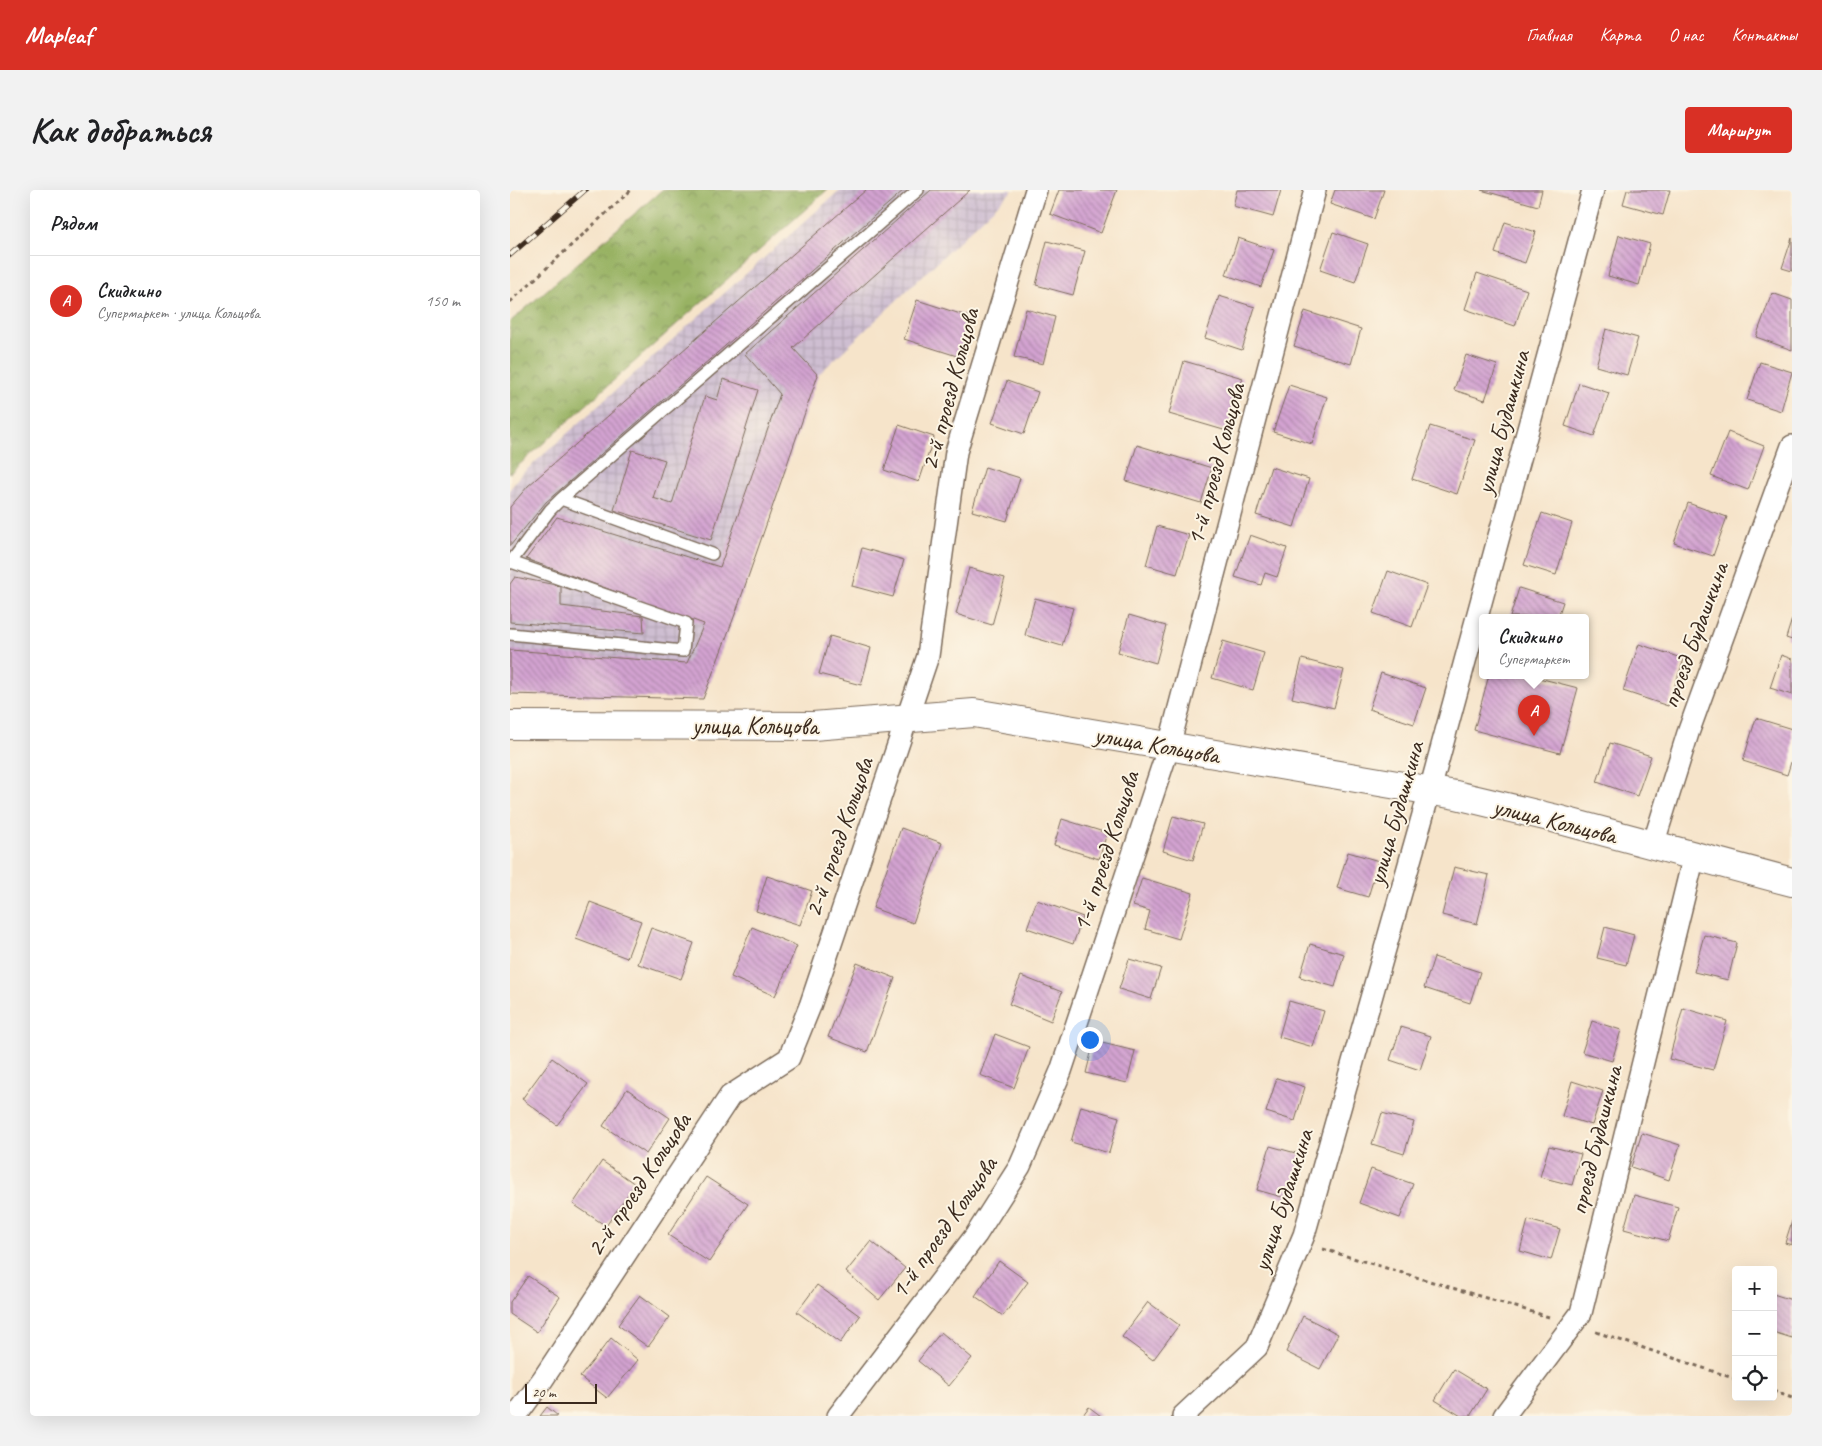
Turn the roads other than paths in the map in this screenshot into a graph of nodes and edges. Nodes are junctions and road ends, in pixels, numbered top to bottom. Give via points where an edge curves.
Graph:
1 (918, 190) edge
2 (1036, 190) edge
3 (1314, 190) edge
4 (1593, 190) edge
5 (1792, 446) edge
6 (561, 499) junction
7 (712, 554) dead end
8 (511, 562) edge
9 (510, 634) edge
10 (907, 719) junction
11 (510, 725) edge
12 (1169, 746) junction
13 (1430, 790) junction
14 (1653, 845) junction
15 (1694, 856) junction
16 (1792, 882) edge
17 (516, 1416) edge
18 (838, 1416) edge
19 (1183, 1416) edge
20 (1504, 1416) edge

1 - 6 lane
2 - 10 street, 2-й проезд Кольцова via 956,452 928,656
3 - 12 street, 1-й проезд Кольцова
4 - 13 street, улица Будашкина
5 - 14 street, проезд Будашкина via 1688,733
6 - 7 lane
6 - 8 lane
8 - 9 lane via 686,623 683,651
10 - 11 street, улица Кольцова via 813,726
10 - 12 street, улица Кольцова via 974,714
10 - 17 street, 2-й проезд Кольцова via 810,1006 789,1058 730,1096
12 - 13 street, улица Кольцова
12 - 18 street, 1-й проезд Кольцова via 1061,1071 1020,1166 976,1236
13 - 14 street, улица Кольцова
13 - 19 street, улица Будашкина via 1301,1242 1257,1347
14 - 15 street, улица Кольцова
15 - 16 street, улица Кольцова
15 - 20 street, проезд Будашкина via 1581,1313

